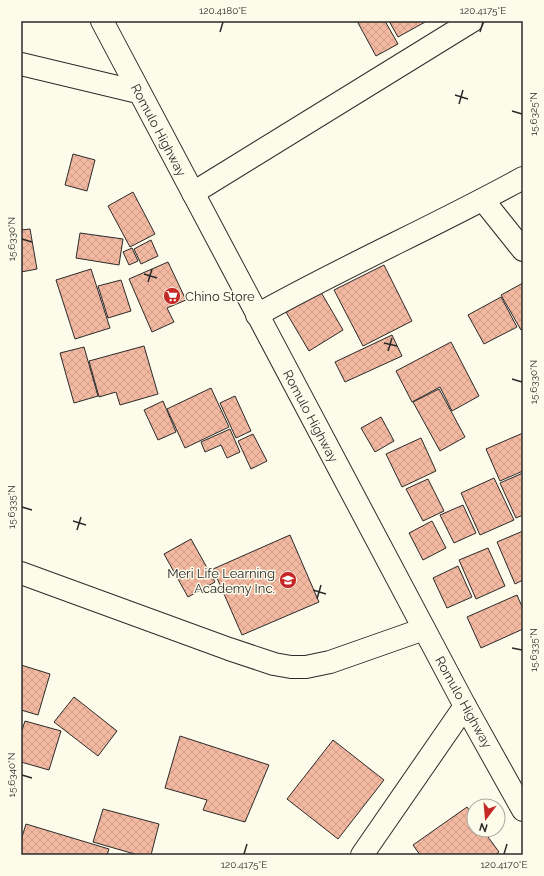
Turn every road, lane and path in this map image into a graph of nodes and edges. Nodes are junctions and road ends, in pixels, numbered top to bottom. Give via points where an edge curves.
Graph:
1 (102, 21) edge
2 (472, 21) edge
3 (21, 64) edge
4 (138, 92) junction
5 (523, 178) edge
6 (193, 193) junction
7 (483, 200) junction
8 (523, 250) edge
9 (257, 316) junction
10 (21, 573) edge
11 (424, 629) junction
12 (465, 706) junction
13 (523, 810) edge
14 (362, 855) edge

1 - 4 main road, Romulo Highway
2 - 6 main road
3 - 4 main road
4 - 6 main road, Romulo Highway
5 - 7 main road
6 - 9 main road, Romulo Highway
7 - 8 main road
7 - 9 main road via 293,295
9 - 11 main road, Romulo Highway
10 - 11 main road via 229,649 290,667 330,662
11 - 12 main road, Romulo Highway
12 - 13 main road, Romulo Highway
12 - 14 main road

